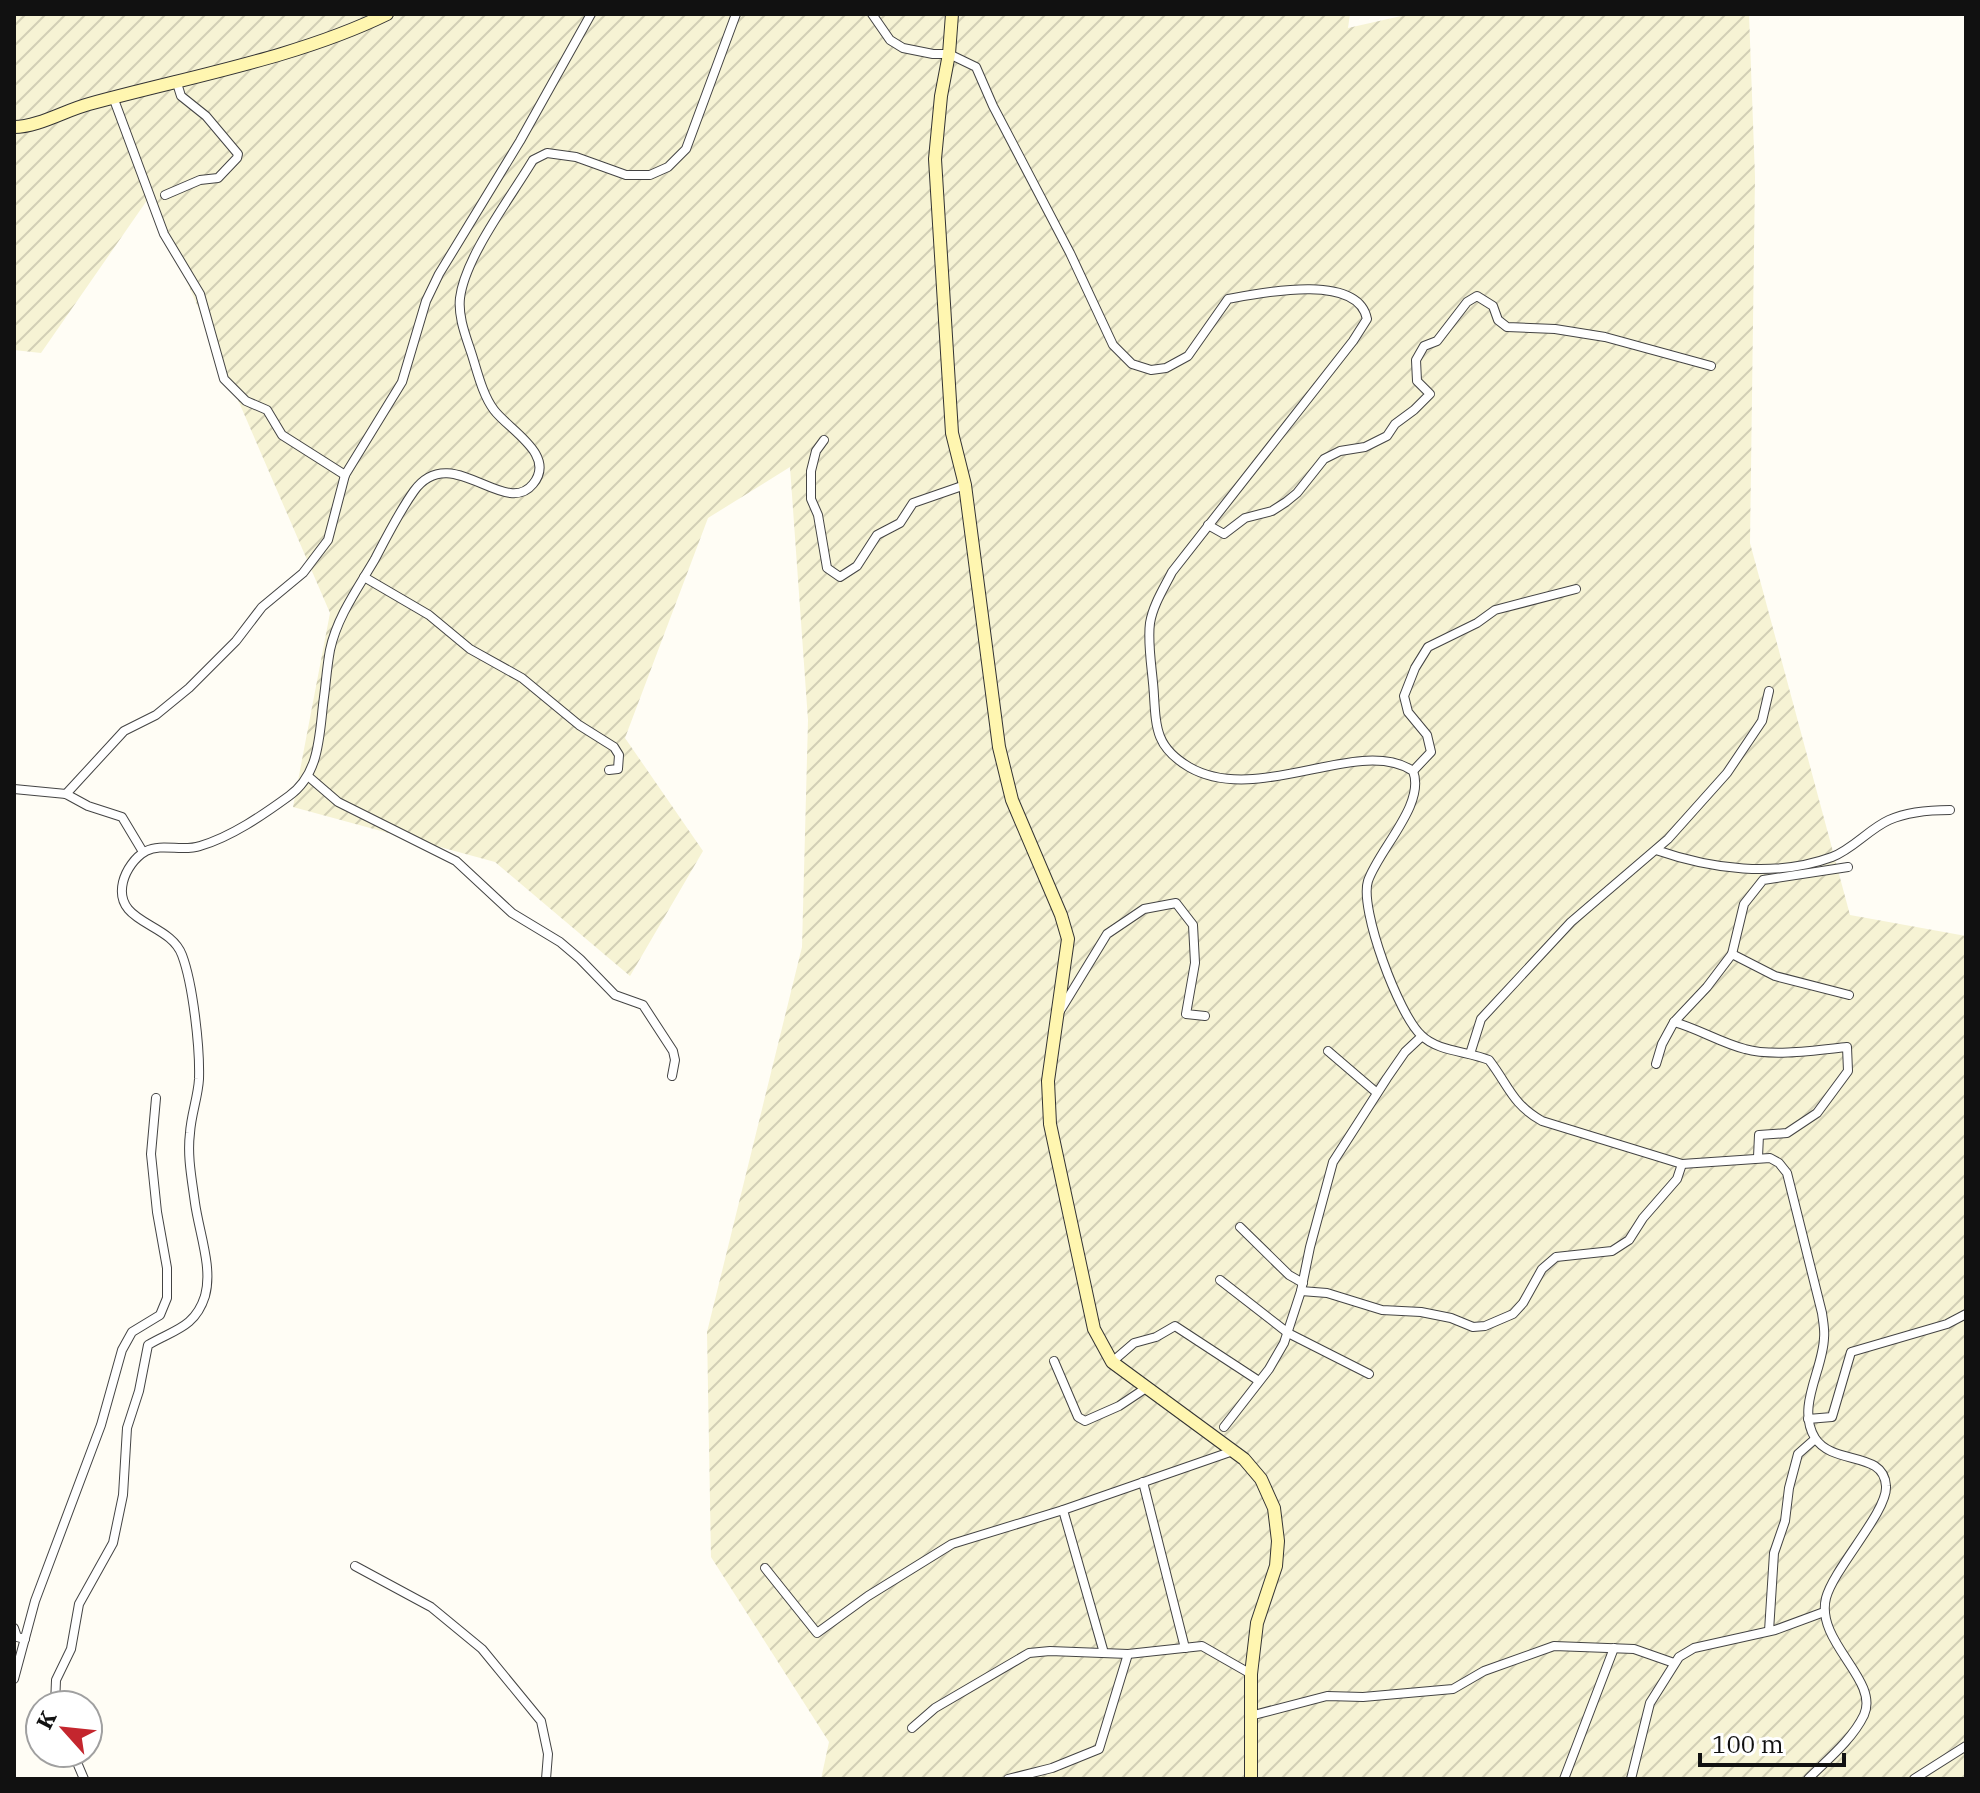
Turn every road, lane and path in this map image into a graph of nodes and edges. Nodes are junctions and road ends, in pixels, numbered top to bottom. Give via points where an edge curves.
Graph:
1 (387, 14) edge
2 (591, 14) edge
3 (736, 14) edge
4 (872, 14) edge
5 (952, 14) edge
6 (949, 54) junction
7 (176, 80) junction
8 (113, 97) junction
9 (14, 127) edge
10 (165, 195) dead end
11 (1711, 366) dead end
12 (824, 440) dead end
13 (345, 475) junction
14 (965, 485) junction
15 (1208, 525) junction
16 (364, 577) junction
17 (1576, 589) dead end
18 (1769, 691) dead end
19 (609, 770) dead end
20 (1413, 771) junction
21 (309, 777) junction
22 (14, 789) edge
23 (66, 794) junction
24 (1950, 810) dead end
25 (1656, 850) junction
26 (143, 852) junction
27 (1848, 867) dead end
28 (1732, 954) junction
29 (1849, 995) dead end
30 (1205, 1016) dead end
31 (1055, 1019) junction
32 (1674, 1022) junction
33 (1421, 1037) junction
34 (1328, 1051) dead end
35 (1470, 1054) junction
36 (1656, 1064) dead end
37 (672, 1076) dead end
38 (1377, 1093) junction
39 (156, 1098) dead end
40 (1758, 1157) junction
41 (1682, 1164) junction
42 (1240, 1227) dead end
43 (1220, 1280) dead end
44 (1302, 1287) junction
45 (1966, 1314) edge
46 (1288, 1333) junction
47 (1054, 1361) dead end
48 (1112, 1362) junction
49 (1369, 1374) dead end
50 (1259, 1381) junction
51 (1146, 1388) junction
52 (1808, 1419) junction
53 (1224, 1427) dead end
54 (1815, 1439) junction
55 (1233, 1451) junction
56 (1143, 1482) junction
57 (1063, 1510) junction
58 (355, 1566) dead end
59 (765, 1568) dead end
60 (1824, 1612) junction
61 (14, 1628) edge
62 (1769, 1631) junction
63 (25, 1639) junction
64 (1185, 1648) junction
65 (1614, 1648) junction
66 (1104, 1653) junction
67 (1128, 1654) junction
68 (1674, 1663) junction
69 (1251, 1674) junction
70 (14, 1679) edge
71 (56, 1689) edge
72 (1250, 1716) junction
73 (912, 1728) dead end
74 (1966, 1746) edge
75 (546, 1779) edge
76 (1008, 1779) edge
77 (1251, 1779) edge
78 (1564, 1779) edge
79 (1631, 1779) edge
80 (1808, 1779) edge
81 (1914, 1779) edge

1 - 7 main road via 321,42
2 - 13 street via 439,274 402,382
3 - 16 street via 686,149 668,167 650,175 626,175 576,157 547,153 533,160 464,280 460,317 472,355 492,408 535,450 540,462 532,487 508,492 455,473 426,477
4 - 6 street via 890,40 903,48
5 - 6 main road
6 - 14 main road via 935,159 952,433
6 - 15 street via 976,67 1113,345 1132,364 1166,368 1188,356 1228,299 1331,289 1365,310 1367,319 1353,341
7 - 8 main road
7 - 10 street via 181,96 238,154 218,178
8 - 9 main road
8 - 13 street via 164,234 200,294 224,379 246,401 267,410 282,435
11 - 15 street via 1605,337 1507,327 1493,306 1477,296 1437,341 1424,346 1416,360 1417,381 1430,394 1387,436 1324,459 1297,493 1272,511 1245,518 1224,534
12 - 14 street via 813,461 811,499 827,568 840,577 857,566 877,535 900,523 913,503
13 - 23 street via 328,540 303,573 262,607 189,688 156,715 124,731
14 - 31 main road via 999,747 1012,800 1068,939
15 - 20 street via 1172,572 1150,623 1156,729 1174,759 1225,780 1388,759
16 - 19 street via 522,678 614,747 621,763
16 - 21 street via 330,648
17 - 20 street via 1495,610 1428,647 1404,696 1408,712 1431,743 1431,752
18 - 25 street via 1762,721 1746,748
20 - 33 street via 1416,796 1367,882 1366,896 1391,980
21 - 26 street via 285,799 228,834 200,846
21 - 37 street via 338,802 456,861 512,913 560,942 615,995 643,1005 673,1051
22 - 23 street
23 - 26 street via 122,817
24 - 25 street via 1890,820 1833,857 1778,869 1693,863
25 - 35 street via 1571,922 1481,1019
26 - 71 street via 123,880 122,896 126,909 157,928 182,953 199,1060 189,1155 206,1291 189,1324 148,1345 127,1428 123,1495 113,1543 79,1604 71,1649
27 - 28 street via 1763,880 1744,904
28 - 29 street via 1775,976
28 - 32 street
30 - 31 street via 1186,1014 1195,963 1193,925 1176,903 1144,909 1107,934
31 - 48 main road via 1048,1081 1050,1124 1094,1329
32 - 36 street
32 - 40 street via 1747,1050 1847,1047 1848,1071 1817,1113 1787,1133 1759,1135
33 - 35 street
33 - 38 street
34 - 38 street
35 - 41 street via 1489,1060 1518,1104 1542,1121
38 - 44 street via 1333,1162
39 - 63 street via 151,1154 167,1298 160,1315 132,1332 122,1350
40 - 41 street
40 - 52 street via 1770,1158 1787,1173 1822,1313 1824,1337
41 - 44 street via 1677,1179 1629,1240 1612,1251 1556,1257 1513,1314 1485,1326 1421,1312 1382,1310
42 - 44 street
43 - 46 street
44 - 46 street
45 - 52 street via 1851,1352 1832,1417
46 - 49 street
46 - 50 street
47 - 51 street via 1078,1417 1085,1421
48 - 50 street via 1134,1343 1175,1326
48 - 51 main road
50 - 53 street
51 - 55 main road
52 - 54 street
54 - 60 street via 1839,1456 1874,1464 1887,1486 1832,1585
54 - 62 street via 1798,1454 1789,1488 1774,1553
55 - 56 street
55 - 69 main road via 1261,1479 1274,1508 1278,1541 1276,1566 1257,1623
56 - 57 street
56 - 64 street
57 - 59 street via 952,1544 817,1633
57 - 66 street
58 - 75 street via 431,1607 482,1649 541,1721 548,1754
60 - 62 street
60 - 80 street via 1831,1636 1860,1682 1866,1712 1856,1730
61 - 63 street via 17,1637
62 - 68 street via 1694,1648
63 - 70 street
64 - 67 street
64 - 69 street via 1202,1646
65 - 68 street
65 - 72 street via 1554,1646 1484,1671 1453,1689 1327,1696
65 - 78 street
66 - 67 street
66 - 73 street via 1029,1653 935,1708
67 - 76 street via 1099,1749
68 - 79 street via 1650,1703
69 - 72 main road
72 - 77 main road
74 - 81 street

